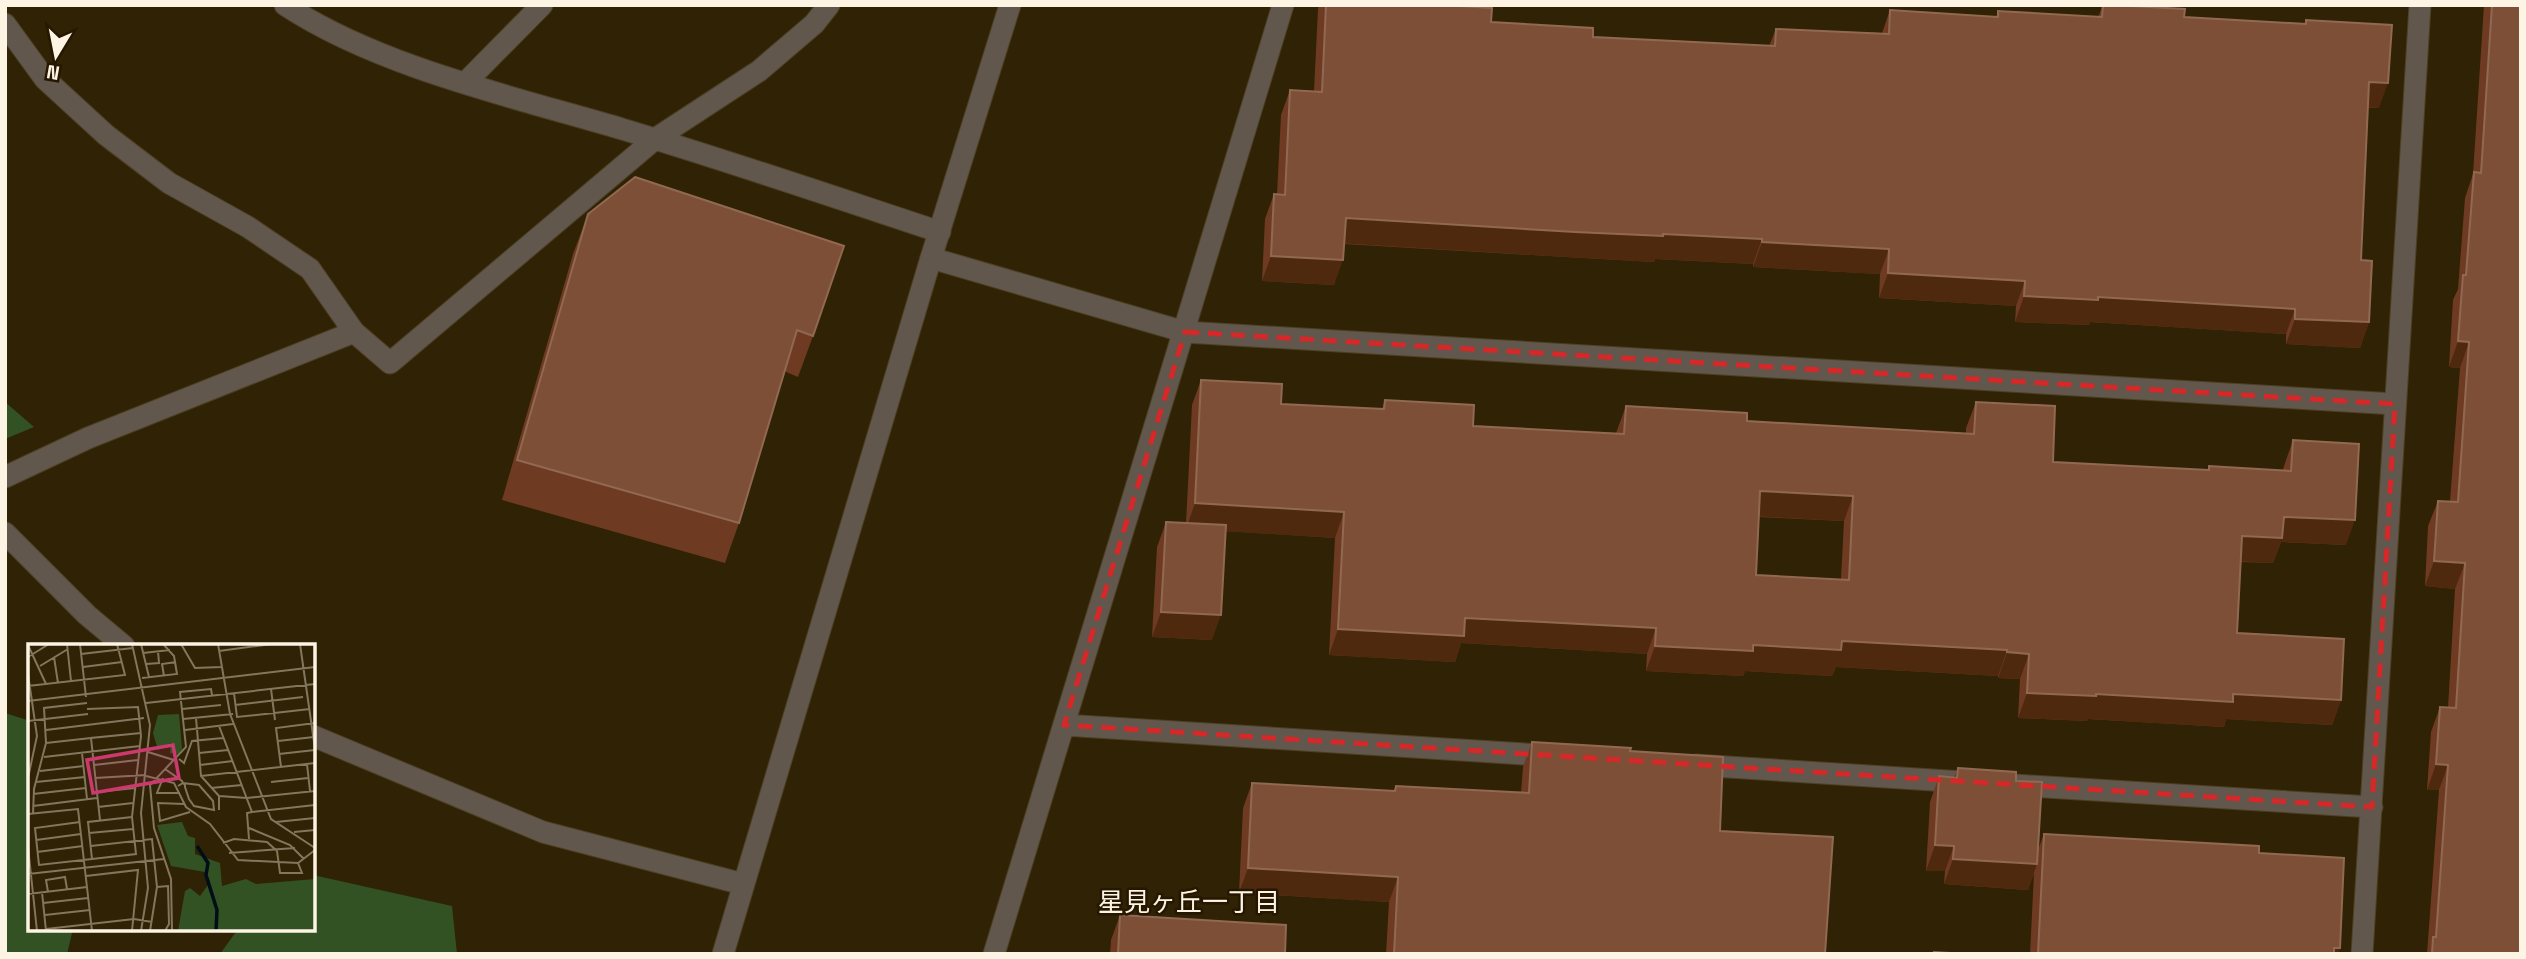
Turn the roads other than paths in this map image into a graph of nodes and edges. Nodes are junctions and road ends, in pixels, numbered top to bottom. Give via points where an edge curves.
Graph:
1 (285, 5) edge
2 (542, 5) edge
3 (829, 5) edge
4 (1010, 5) edge
5 (1283, 5) edge
6 (2413, 6) edge
7 (5, 24) edge
8 (465, 83) junction
9 (655, 139) junction
10 (940, 232) junction
11 (931, 258) junction
12 (354, 332) junction
13 (1185, 332) junction
14 (2395, 404) junction
15 (5, 477) edge
16 (5, 533) edge
17 (122, 644) edge
18 (1064, 725) junction
19 (315, 737) edge
20 (1579, 758) edge
21 (1676, 764) edge
22 (2372, 807) junction
23 (743, 884) junction
24 (723, 954) edge
25 (994, 954) edge
26 (2362, 954) edge

1 - 8 street via 377,52
2 - 8 street
3 - 9 street via 814,24 759,71
4 - 10 street
5 - 13 street
6 - 14 street
7 - 12 street via 45,79 106,135 169,183 248,227 310,269
8 - 9 street
9 - 10 street
9 - 12 street via 390,363
10 - 11 street
11 - 13 street
11 - 23 street
12 - 15 street via 88,438
13 - 14 street
13 - 18 street
14 - 22 street
16 - 17 street
18 - 20 street
18 - 25 street
19 - 23 street via 543,832
21 - 22 street
22 - 26 street
23 - 24 street

